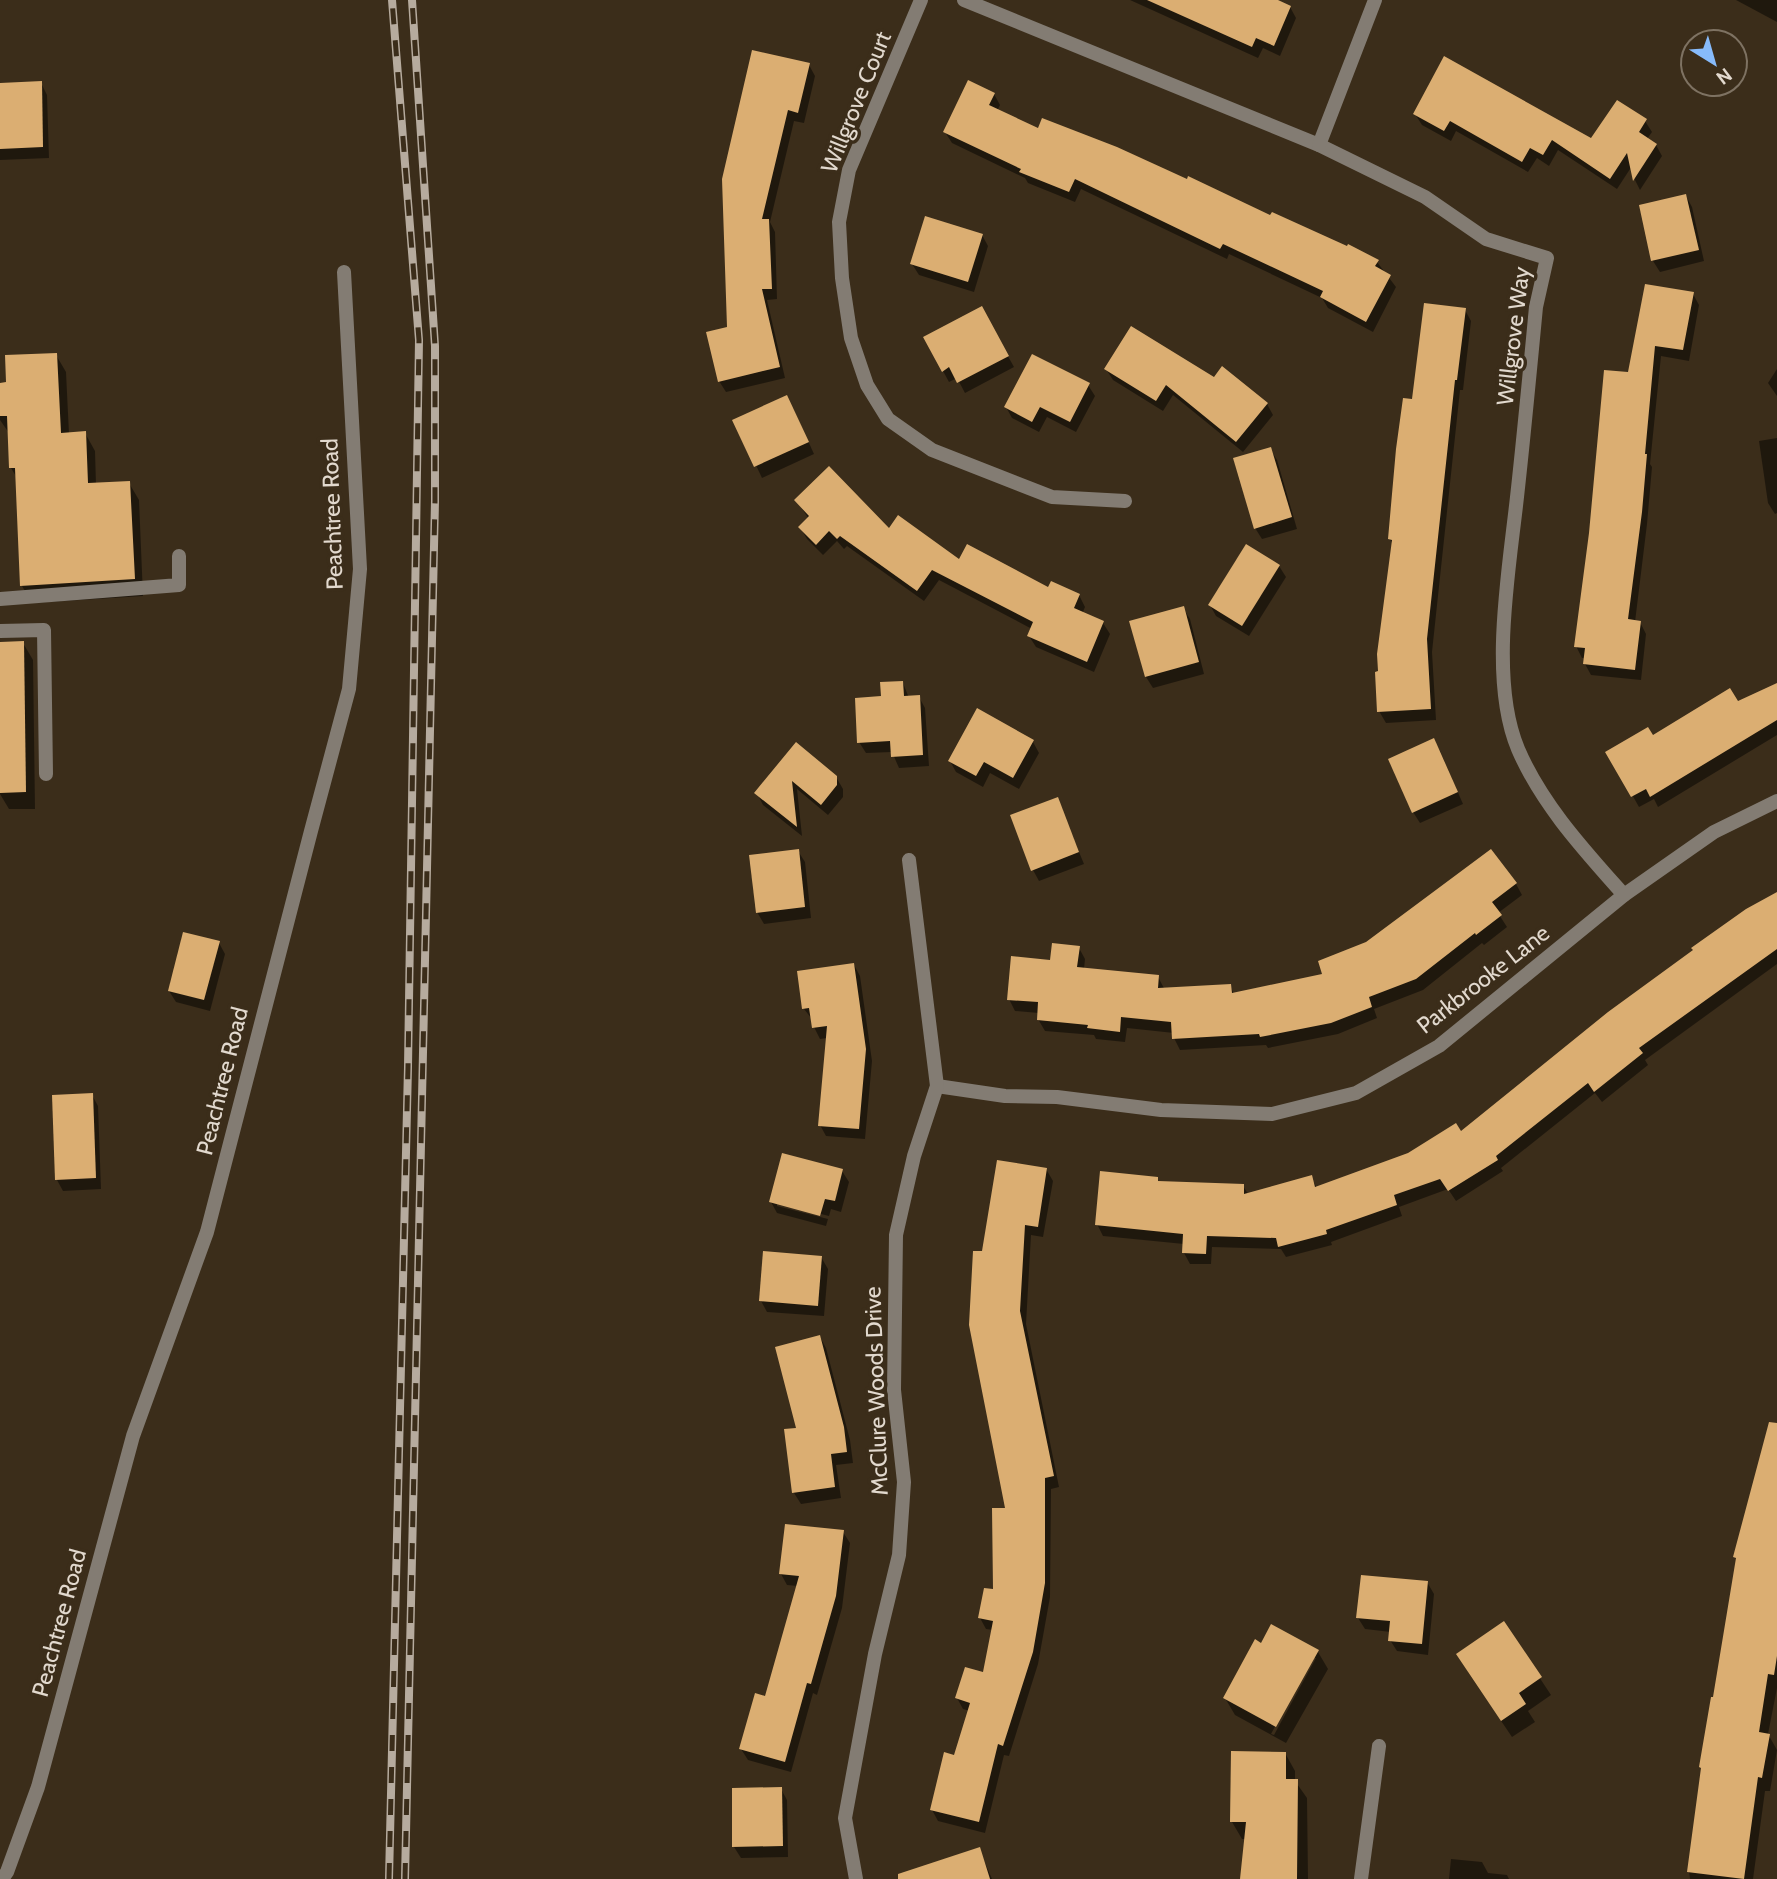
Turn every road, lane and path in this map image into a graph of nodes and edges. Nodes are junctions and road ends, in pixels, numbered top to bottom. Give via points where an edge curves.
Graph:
1 (921, 0) edge
2 (964, 0) edge
3 (1375, 0) edge
4 (1319, 145) junction
5 (344, 272) dead end
6 (1125, 501) dead end
7 (179, 556) dead end
8 (0, 599) edge
9 (0, 631) edge
10 (46, 774) dead end
11 (1777, 801) edge
12 (909, 860) dead end
13 (1624, 895) junction
14 (937, 1086) junction
15 (1379, 1746) dead end
16 (2, 1879) edge
17 (856, 1879) edge
18 (1361, 1879) edge

1 - 6 street, Willgrove Court via 849,170 839,222 851,338 867,385 888,419 932,450 1052,497
2 - 4 street, Willgrove Way
3 - 4 street
4 - 13 street, Willgrove Way via 1425,197 1486,239 1547,258 1536,307 1503,628 1506,699 1518,748 1542,795
5 - 16 street, Peachtree Road via 360,569 349,690 207,1232 133,1436 38,1787
7 - 8 street via 179,585
9 - 10 street via 44,630
11 - 13 street, Parkbrooke Lane via 1714,832
12 - 14 street, McClure Woods Drive
13 - 14 street, Parkbrooke Lane via 1439,1046 1356,1093 1272,1114 1161,1110
14 - 17 street, McClure Woods Drive via 895,1235 894,1390 904,1482 899,1555 875,1654 845,1818
15 - 18 street

